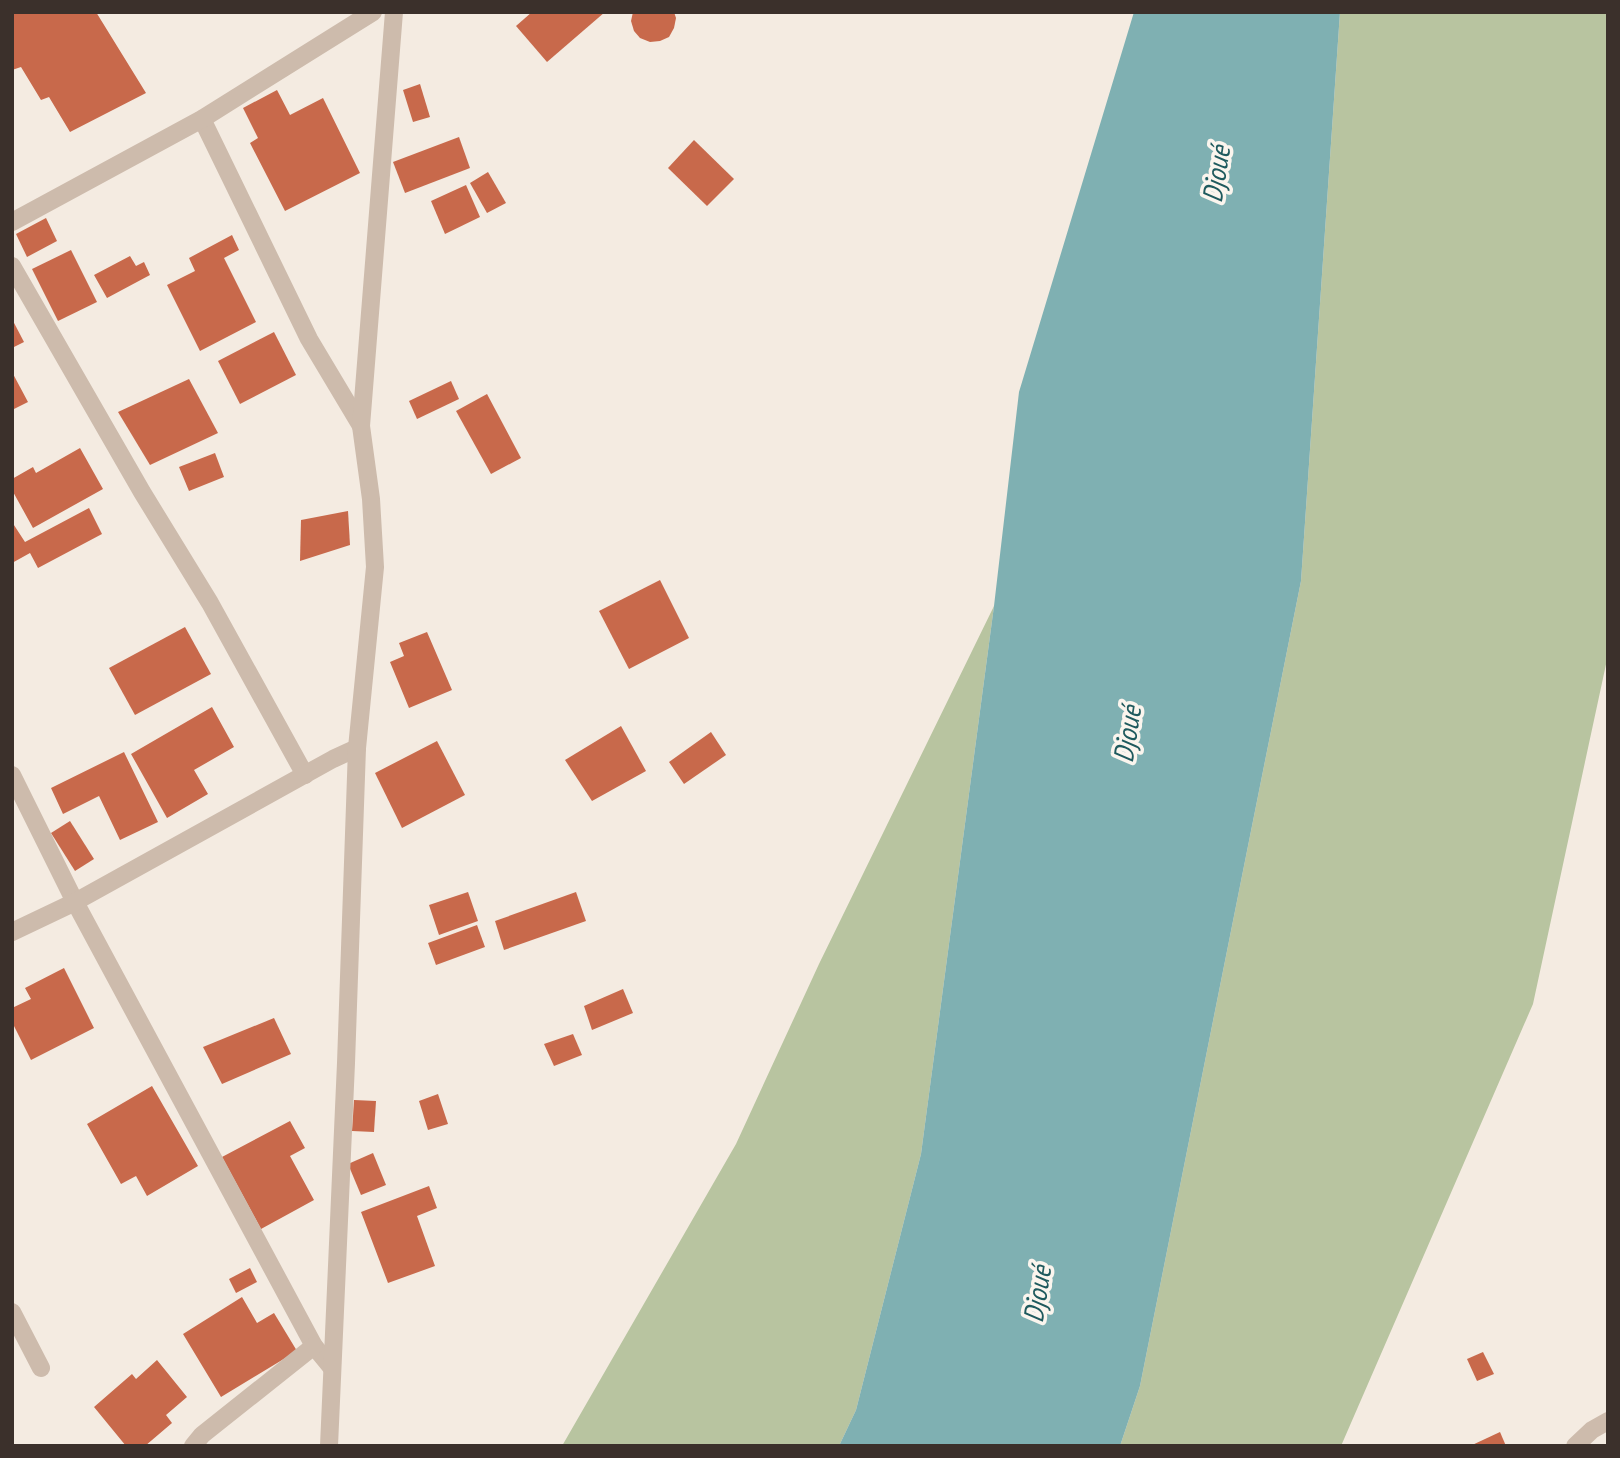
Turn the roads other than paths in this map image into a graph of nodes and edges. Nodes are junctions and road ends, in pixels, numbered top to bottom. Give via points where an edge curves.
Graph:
1 (373, 12) edge
2 (394, 12) edge
3 (202, 120) junction
4 (12, 222) edge
5 (12, 266) edge
6 (361, 426) junction
7 (357, 748) junction
8 (12, 775) edge
9 (305, 775) junction
10 (75, 902) junction
11 (12, 932) edge
12 (12, 1312) edge
13 (314, 1346) junction
14 (41, 1368) dead end
15 (332, 1368) junction
16 (1608, 1421) edge
17 (193, 1446) edge
18 (329, 1446) edge
19 (1575, 1446) edge

1 - 3 street
2 - 6 street
3 - 4 street
3 - 6 street via 309,338
5 - 9 street
6 - 7 street via 372,499 375,567
7 - 9 street
7 - 15 street
8 - 10 street
9 - 10 street
10 - 11 street
10 - 13 street
12 - 14 street
13 - 15 street
13 - 17 street
15 - 18 street
16 - 19 street

